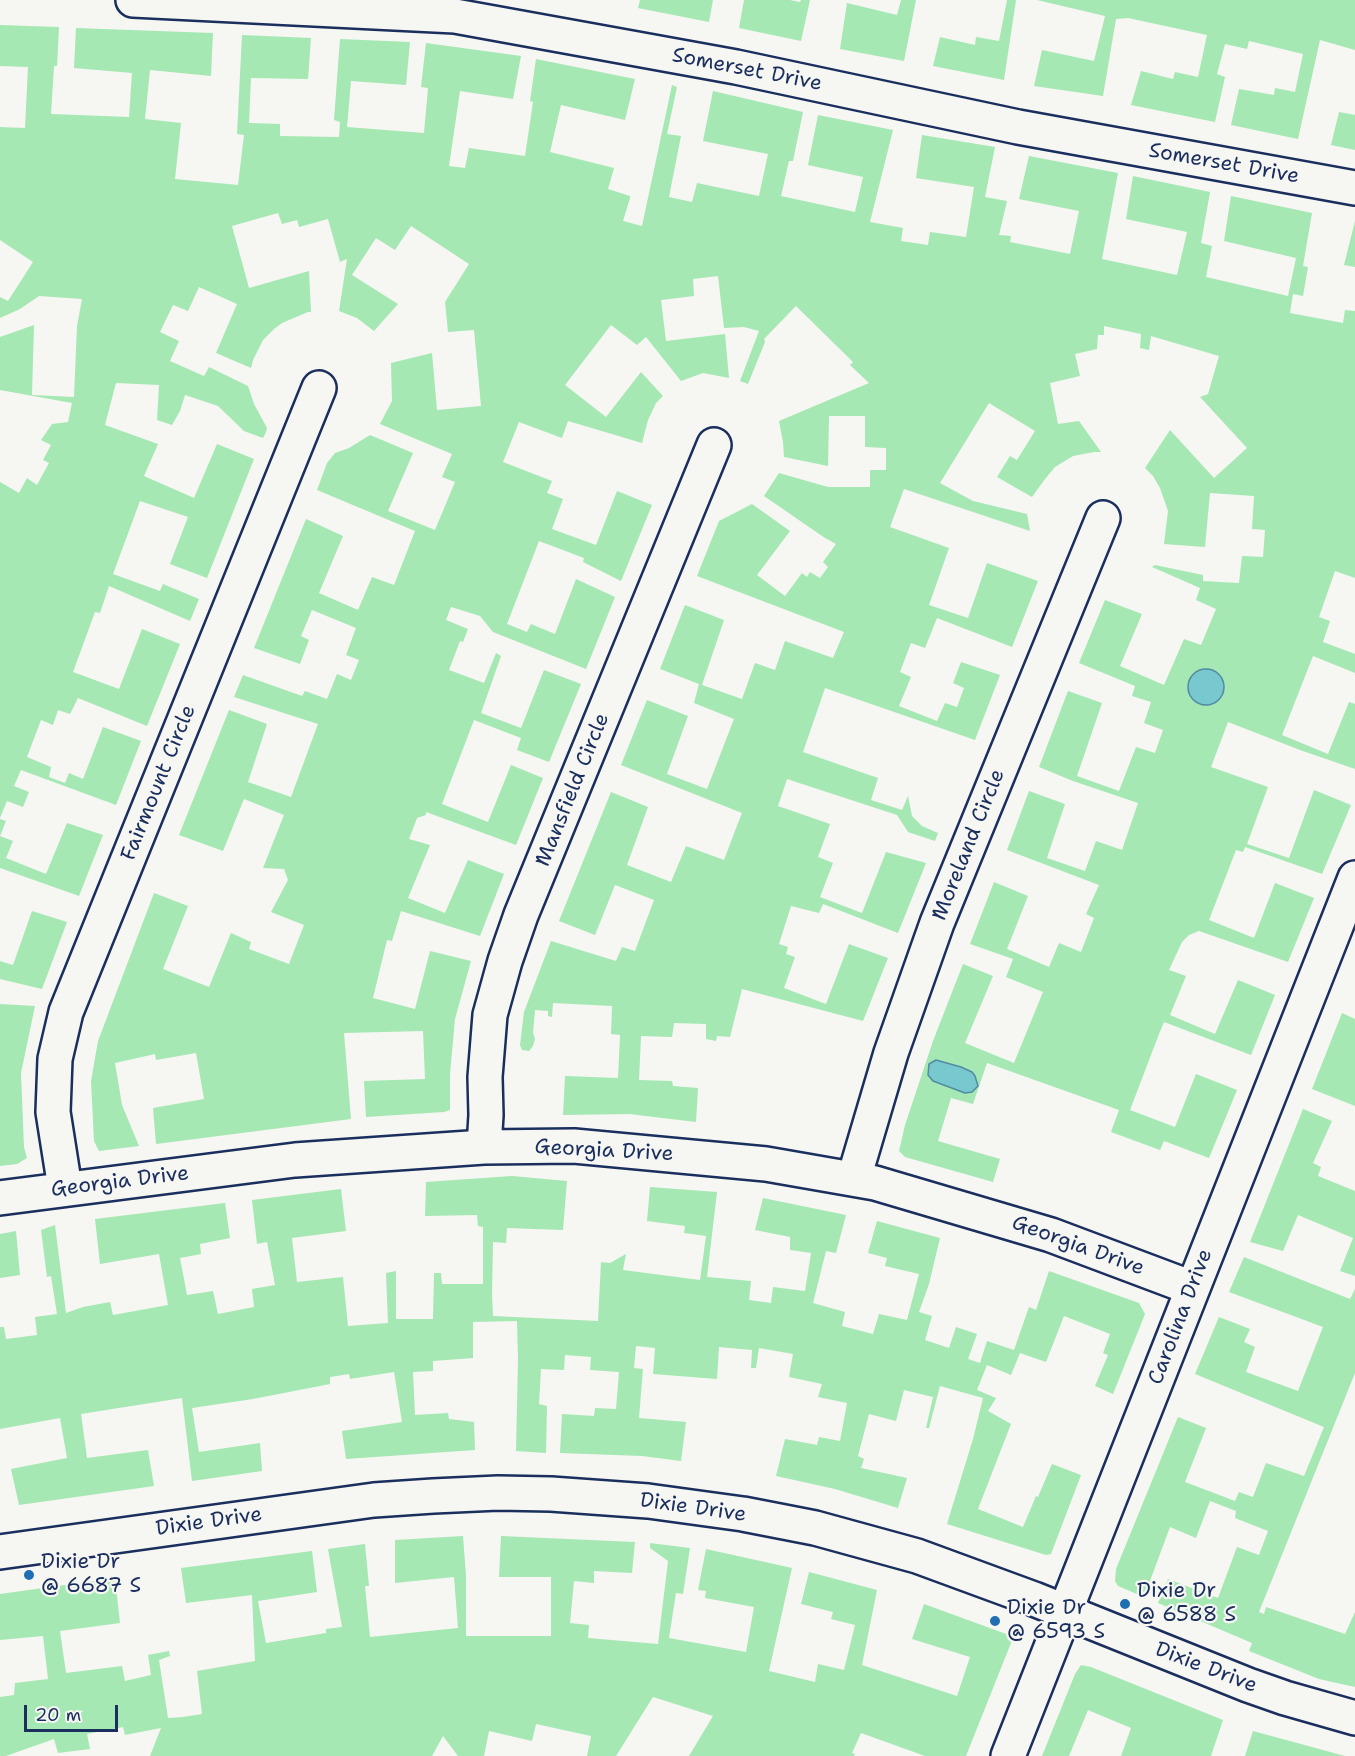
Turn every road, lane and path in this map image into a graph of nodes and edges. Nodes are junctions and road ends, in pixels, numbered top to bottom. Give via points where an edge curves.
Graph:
1 (133, 0) edge
2 (1355, 188) edge
3 (320, 388) dead end
4 (714, 444) dead end
5 (1102, 518) dead end
6 (1355, 878) edge
7 (484, 1147) junction
8 (854, 1178) junction
9 (65, 1188) junction
10 (0, 1198) edge
11 (1192, 1288) junction
12 (0, 1552) edge
13 (1066, 1611) junction
14 (1355, 1718) edge
15 (1008, 1756) edge

1 - 2 street, Somerset Drive via 454,16 736,67 1012,126
3 - 9 street, Fairmount Circle via 66,1012 55,1059 52,1112
4 - 7 street, Mansfield Circle via 504,961 490,1015
5 - 8 street, Moreland Circle via 937,923 891,1053
6 - 11 street, Carolina Drive
7 - 8 street, Georgia Drive via 574,1146 766,1164
7 - 9 street, Georgia Drive via 296,1161
8 - 11 street, Georgia Drive via 1032,1228
9 - 10 street, Georgia Drive
11 - 13 street, Carolina Drive
12 - 13 street, Dixie Drive via 374,1500 498,1493 571,1495 648,1501 815,1528 917,1556
13 - 14 street, Dixie Drive via 1248,1685
13 - 15 street, Carolina Drive

